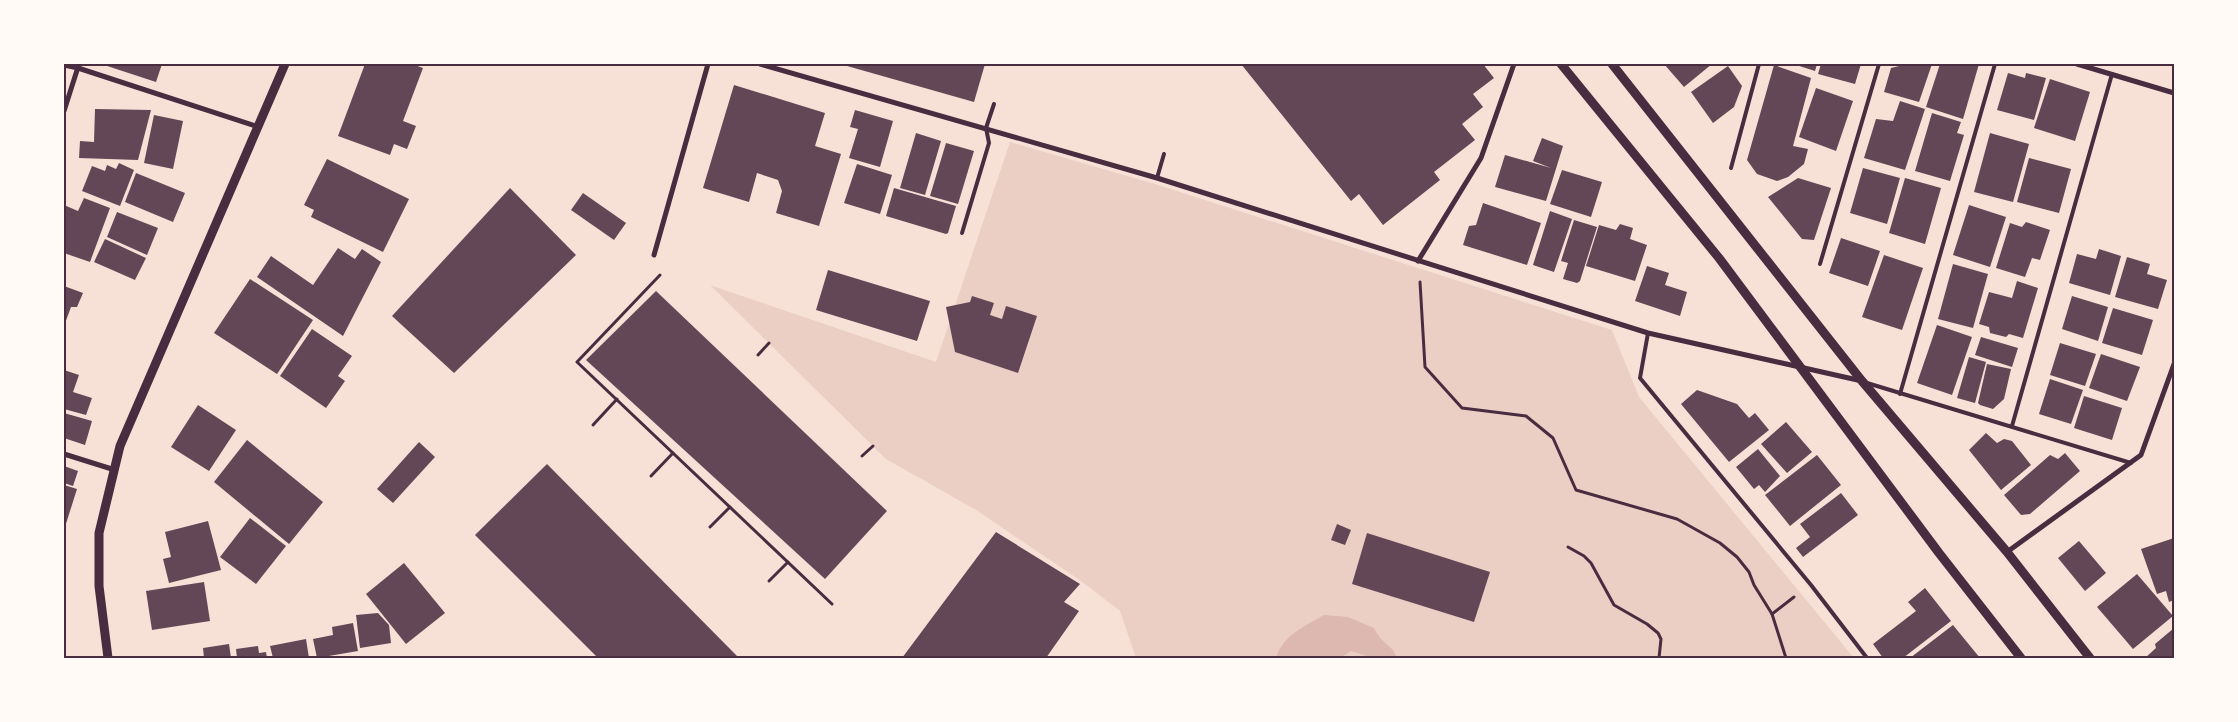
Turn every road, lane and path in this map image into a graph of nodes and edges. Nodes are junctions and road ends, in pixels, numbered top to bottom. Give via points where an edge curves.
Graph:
1 (285, 64) edge
2 (708, 64) edge
3 (760, 64) edge
4 (1514, 64) edge
5 (1561, 64) edge
6 (1612, 64) edge
7 (1759, 64) edge
8 (1879, 64) edge
9 (1995, 64) edge
10 (2077, 64) edge
11 (64, 65) edge
12 (772, 65) edge
13 (79, 66) edge
14 (2112, 74) junction
15 (2174, 93) edge
16 (994, 104) dead end
17 (64, 111) edge
18 (259, 127) junction
19 (986, 128) junction
20 (1164, 154) dead end
21 (1731, 168) dead end
22 (1156, 178) junction
23 (962, 233) dead end
24 (654, 255) dead end
25 (1418, 261) junction
26 (1820, 264) dead end
27 (661, 275) dead end
28 (1648, 333) junction
29 (769, 343) dead end
30 (758, 355) dead end
31 (2174, 364) edge
32 (1800, 367) junction
33 (1862, 381) junction
34 (1900, 394) junction
35 (617, 399) junction
36 (592, 425) dead end
37 (2012, 426) junction
38 (873, 446) dead end
39 (673, 453) junction
40 (64, 454) edge
41 (862, 456) dead end
42 (2131, 463) junction
43 (115, 470) junction
44 (651, 476) dead end
45 (730, 507) junction
46 (710, 527) dead end
47 (1568, 547) dead end
48 (2007, 552) junction
49 (788, 562) junction
50 (770, 581) dead end
51 (1811, 585) junction
52 (832, 604) dead end
53 (1772, 614) junction
54 (108, 658) edge
55 (1659, 658) edge
56 (1786, 658) edge
57 (1867, 658) edge
58 (2021, 658) edge
59 (2090, 658) edge

1 - 18 street
2 - 24 street
3 - 12 street
4 - 25 street via 1481,158
5 - 32 street via 1719,258
6 - 33 street
7 - 21 lane
8 - 26 lane
9 - 34 lane
10 - 14 street
11 - 13 street
12 - 19 street
13 - 17 street
13 - 18 street
14 - 15 street
14 - 37 lane
16 - 19 lane
18 - 43 street via 120,446
19 - 22 street
19 - 23 lane via 989,143
20 - 22 lane
22 - 25 street
25 - 28 street
25 - 53 path via 1425,367 1462,408 1526,416 1553,438 1576,490 1677,519 1720,543 1749,572
27 - 35 path via 577,362
28 - 32 street
28 - 51 lane via 1640,378
29 - 30 path
31 - 42 street via 2141,455
32 - 33 street
32 - 58 street
33 - 34 lane
33 - 48 street
34 - 37 lane
35 - 36 path
35 - 39 path
37 - 42 lane
38 - 41 path
39 - 44 path
39 - 45 path
40 - 43 street
42 - 48 street
43 - 54 street via 99,533 99,586
45 - 46 path
45 - 49 path
47 - 55 path via 1592,563 1614,604 1658,632 1662,639
48 - 59 street
49 - 50 path
49 - 52 path
51 - 53 path
51 - 57 lane
53 - 56 path

